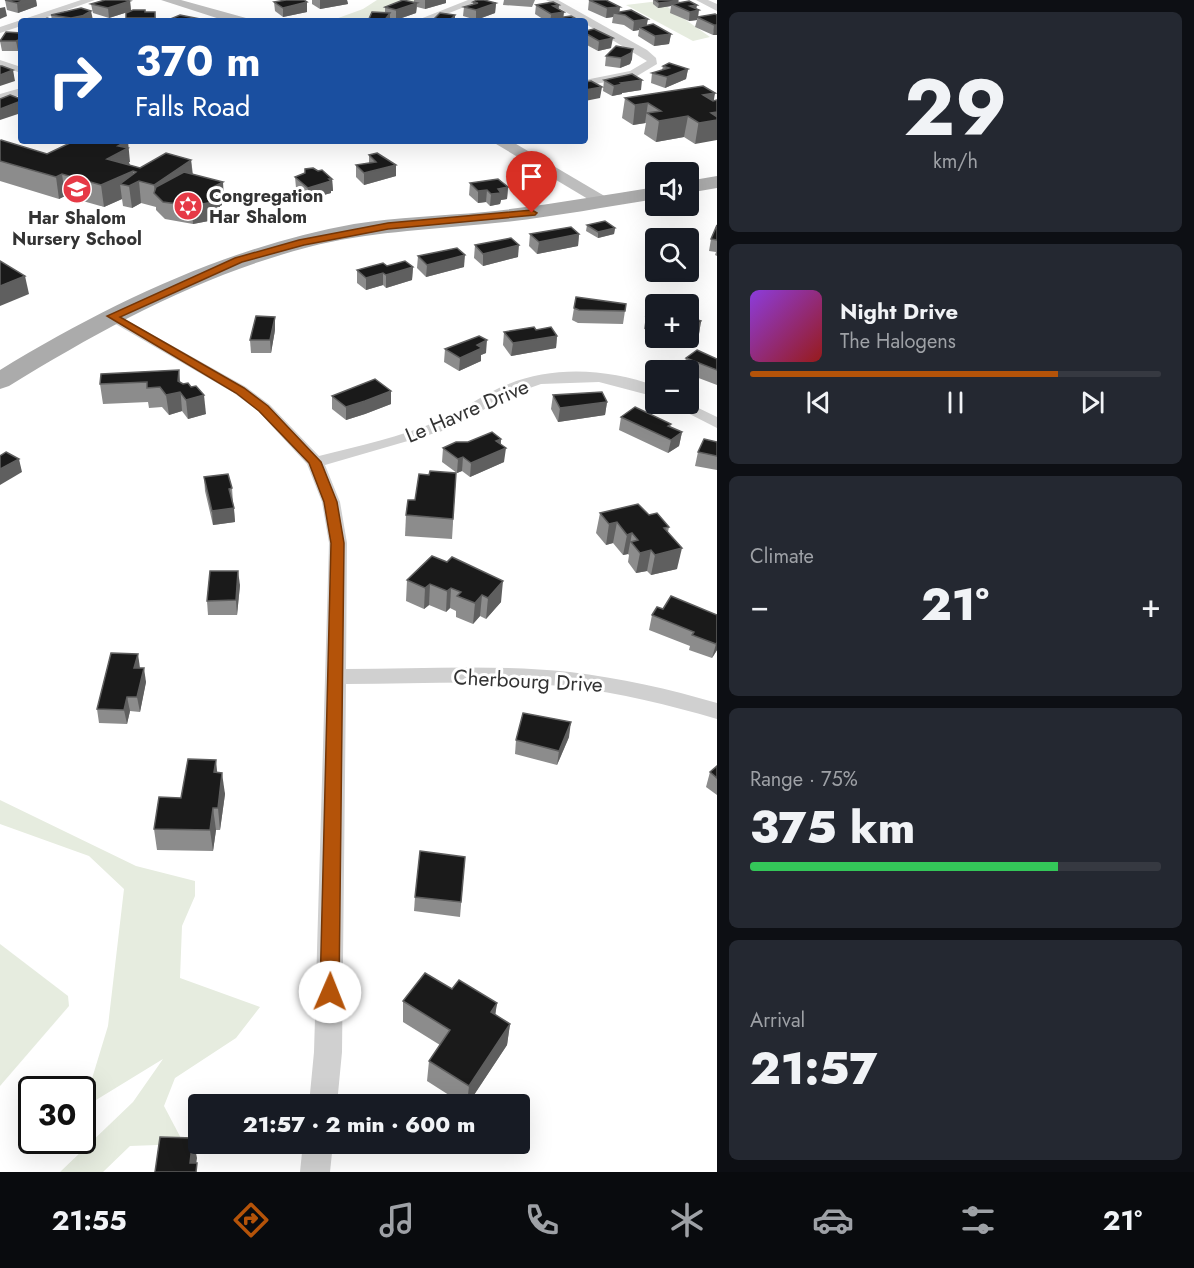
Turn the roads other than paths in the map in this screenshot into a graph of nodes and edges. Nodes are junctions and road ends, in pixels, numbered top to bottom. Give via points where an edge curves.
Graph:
1 (90, 0) edge
2 (167, 0) edge
3 (477, 0) edge
4 (551, 0) edge
5 (700, 0) edge
6 (717, 8) edge
7 (36, 18) edge
8 (230, 18) edge
9 (428, 18) edge
10 (583, 18) edge
11 (588, 21) edge
12 (18, 24) edge
13 (0, 30) edge
14 (0, 63) edge
15 (18, 69) edge
16 (588, 82) edge
17 (18, 92) edge
18 (0, 98) edge
19 (504, 144) edge
20 (717, 182) edge
21 (699, 185) edge
22 (645, 195) edge
23 (604, 201) junction
24 (112, 316) junction
25 (0, 381) edge
26 (645, 389) edge
27 (699, 414) edge
28 (717, 423) edge
29 (315, 462) junction
30 (337, 677) junction
31 (717, 711) edge
32 (323, 1094) edge
33 (317, 1154) edge
34 (315, 1172) edge

1 - 7 street
2 - 8 main road
3 - 9 street
4 - 10 street
5 - 6 street
11 - 16 street via 652,60 642,72
12 - 13 street
14 - 15 street
17 - 18 street
19 - 23 main road
20 - 21 main road
22 - 23 main road
23 - 24 main road via 324,237 238,260
24 - 25 main road
24 - 29 street via 240,390 286,429
26 - 29 street, Le Havre Drive via 596,377 541,380 515,387 466,415 425,432
27 - 28 street
29 - 30 street via 331,502 338,543
30 - 31 street, Cherbourg Drive via 512,676 599,683
30 - 32 street via 328,1052
33 - 34 street

